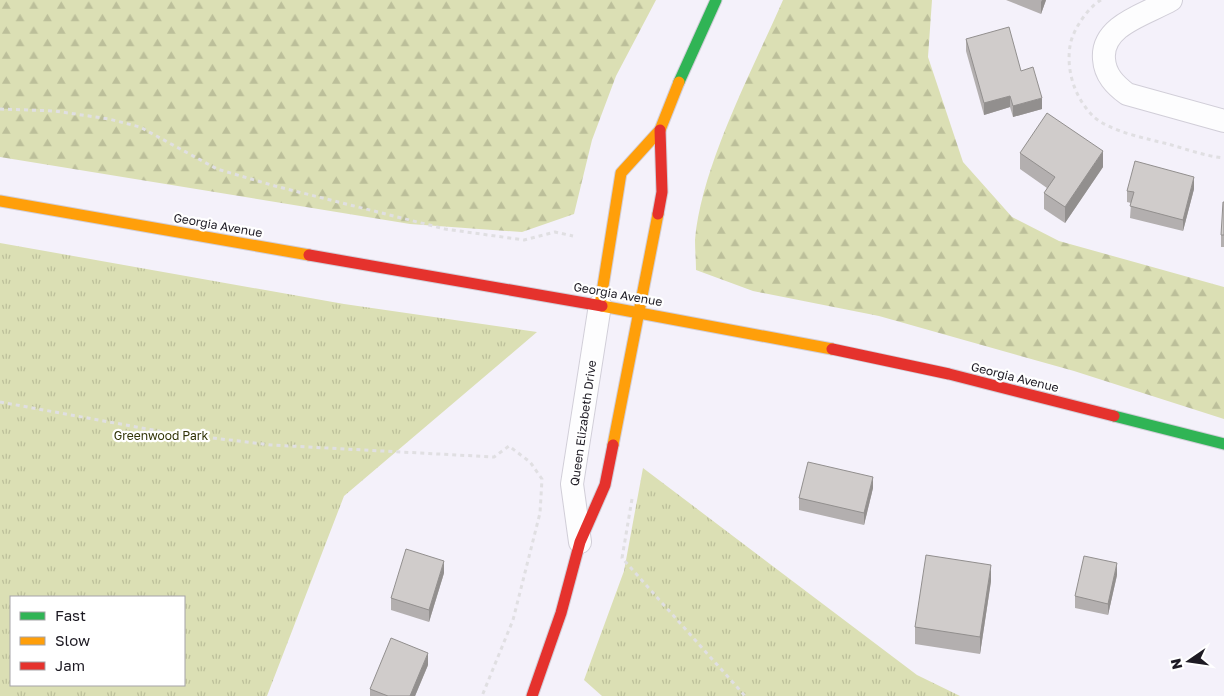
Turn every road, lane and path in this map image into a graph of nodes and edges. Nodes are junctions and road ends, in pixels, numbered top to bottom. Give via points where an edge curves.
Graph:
1 (716, 0) edge
2 (1170, 0) edge
3 (0, 109) edge
4 (1224, 121) edge
5 (660, 130) junction
6 (0, 201) edge
7 (573, 236) dead end
8 (600, 304) junction
9 (639, 312) junction
10 (0, 402) edge
11 (1224, 444) edge
12 (580, 542) junction
13 (622, 558) dead end
14 (482, 696) edge
15 (532, 696) edge
16 (745, 696) edge

1 - 5 main road
2 - 4 street via 1115,31 1105,46 1106,71 1127,94
3 - 7 path via 55,111 140,127 217,169 445,228 524,240 555,232
5 - 8 main road via 621,173
5 - 9 main road, Queen Elizabeth Drive via 662,192
6 - 8 main road, Georgia Avenue
8 - 9 main road, Georgia Avenue
8 - 12 street, Queen Elizabeth Drive via 572,484
9 - 11 main road, Georgia Avenue via 950,374
9 - 12 main road, Queen Elizabeth Drive via 605,485
10 - 14 path via 164,432 271,445 494,456 509,446 530,462 542,479 540,512 513,620
12 - 15 main road, Queen Elizabeth Drive via 561,613
13 - 16 path

